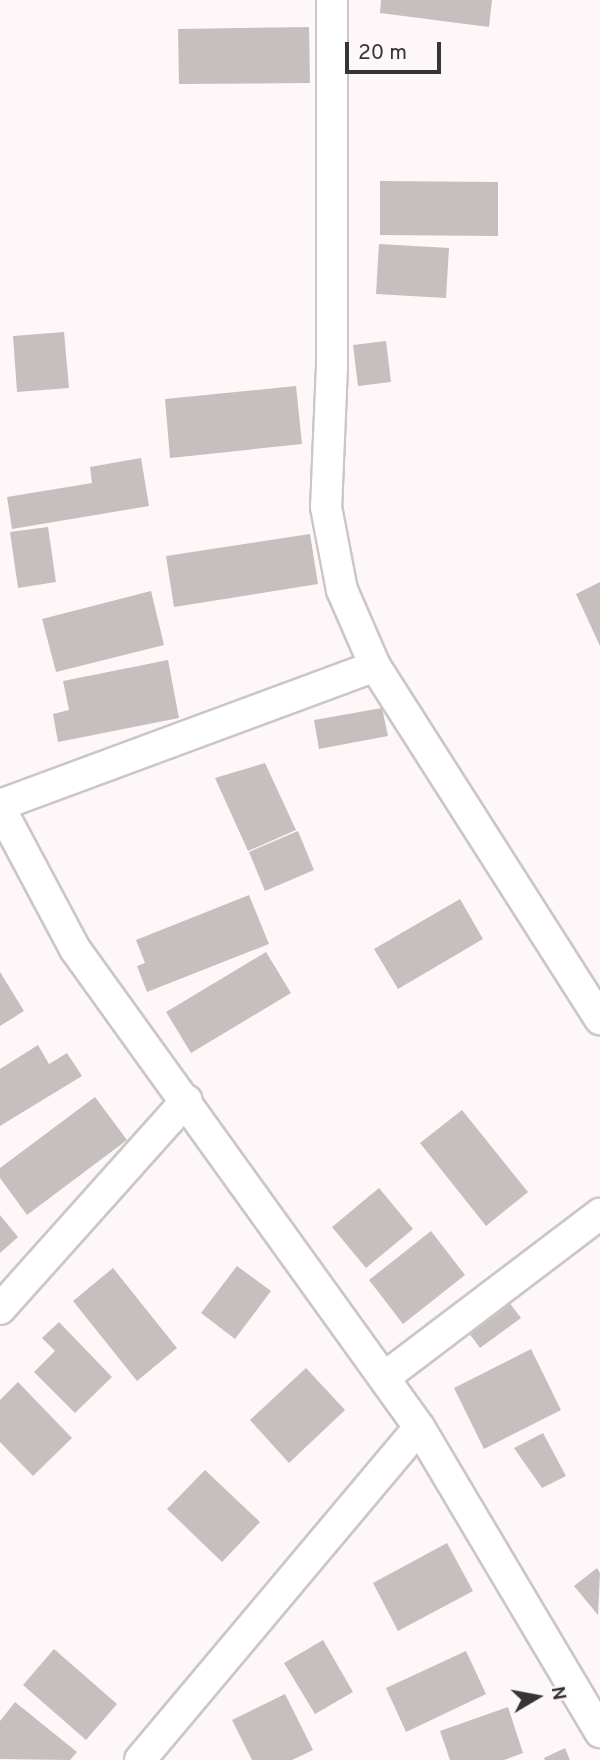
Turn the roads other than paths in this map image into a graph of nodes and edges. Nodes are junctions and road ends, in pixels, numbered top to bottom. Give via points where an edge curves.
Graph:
1 (332, 0) edge
2 (375, 666) junction
3 (0, 806) edge
4 (9, 851) edge
5 (600, 1019) edge
6 (187, 1100) junction
7 (600, 1214) edge
8 (0, 1309) edge
9 (385, 1377) junction
10 (419, 1427) junction
11 (600, 1732) edge
12 (140, 1760) edge

1 - 2 street via 332,366 326,507 342,590
2 - 3 street
2 - 5 street
3 - 4 street
4 - 6 street
6 - 8 street
6 - 9 street
7 - 9 street
9 - 10 street
10 - 11 street
10 - 12 street

